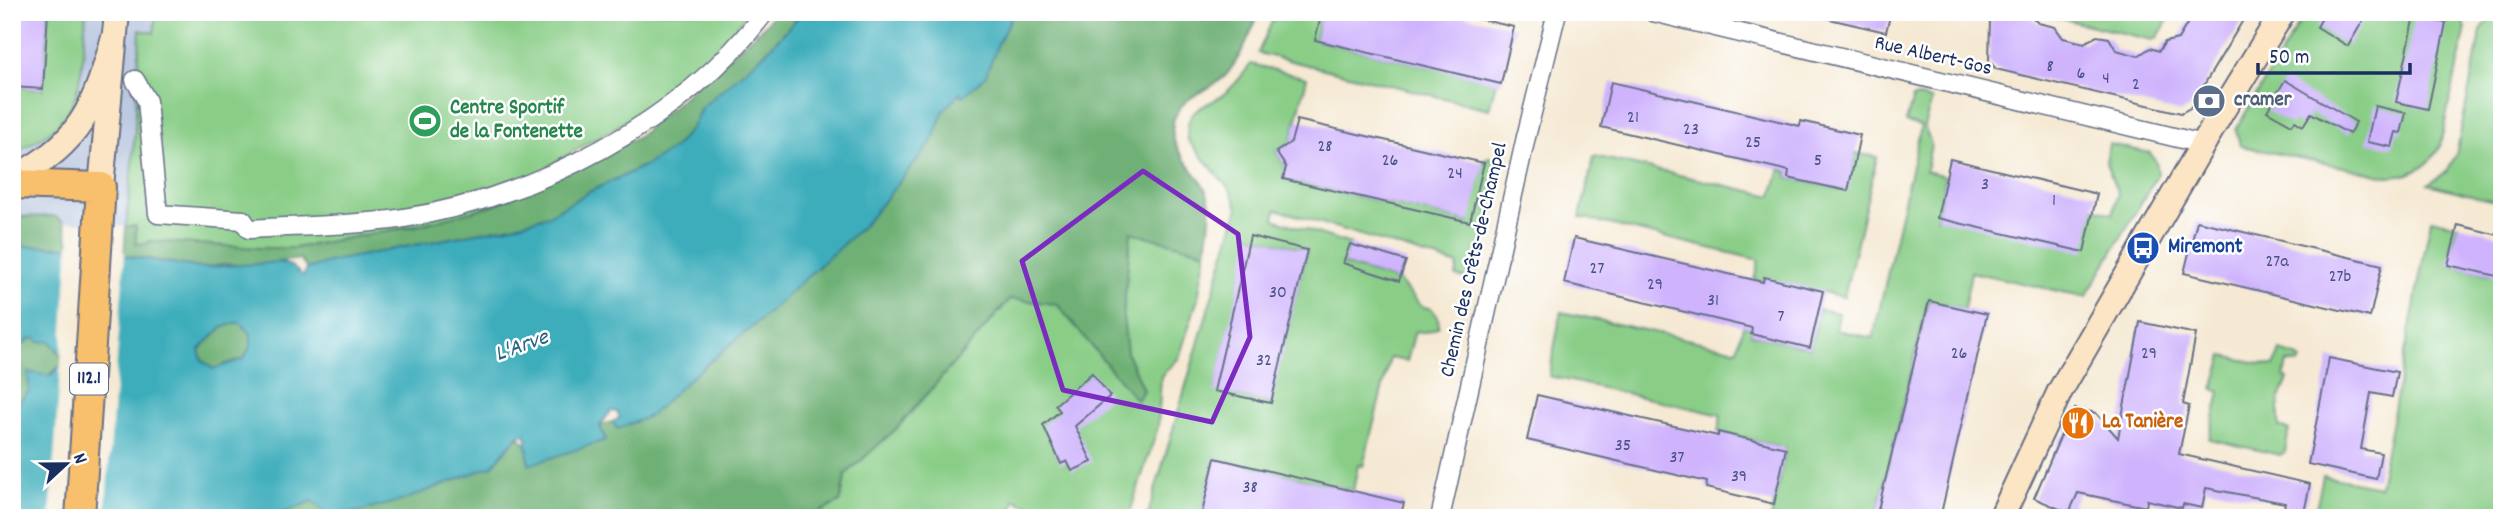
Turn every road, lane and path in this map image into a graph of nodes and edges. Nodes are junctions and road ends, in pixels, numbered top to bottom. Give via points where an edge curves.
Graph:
1 (765, 12) edge
2 (1557, 12) edge
3 (1653, 12) edge
4 (2283, 12) edge
5 (116, 23) edge
6 (135, 80) dead end
7 (2203, 144) junction
8 (12, 181) edge
9 (102, 187) junction
10 (80, 518) edge
11 (1440, 518) edge
12 (2001, 518) edge

1 - 6 street via 701,81 608,144 490,197 396,219 249,229 243,220 158,214 147,101
2 - 11 street, Chemin des Crêts-de-Champel
3 - 7 street, Rue Albert-Gos
4 - 7 street
5 - 8 street via 98,94 86,116 66,141
5 - 9 street
7 - 12 street via 2060,391
8 - 9 main road
9 - 10 main road, 112.1

